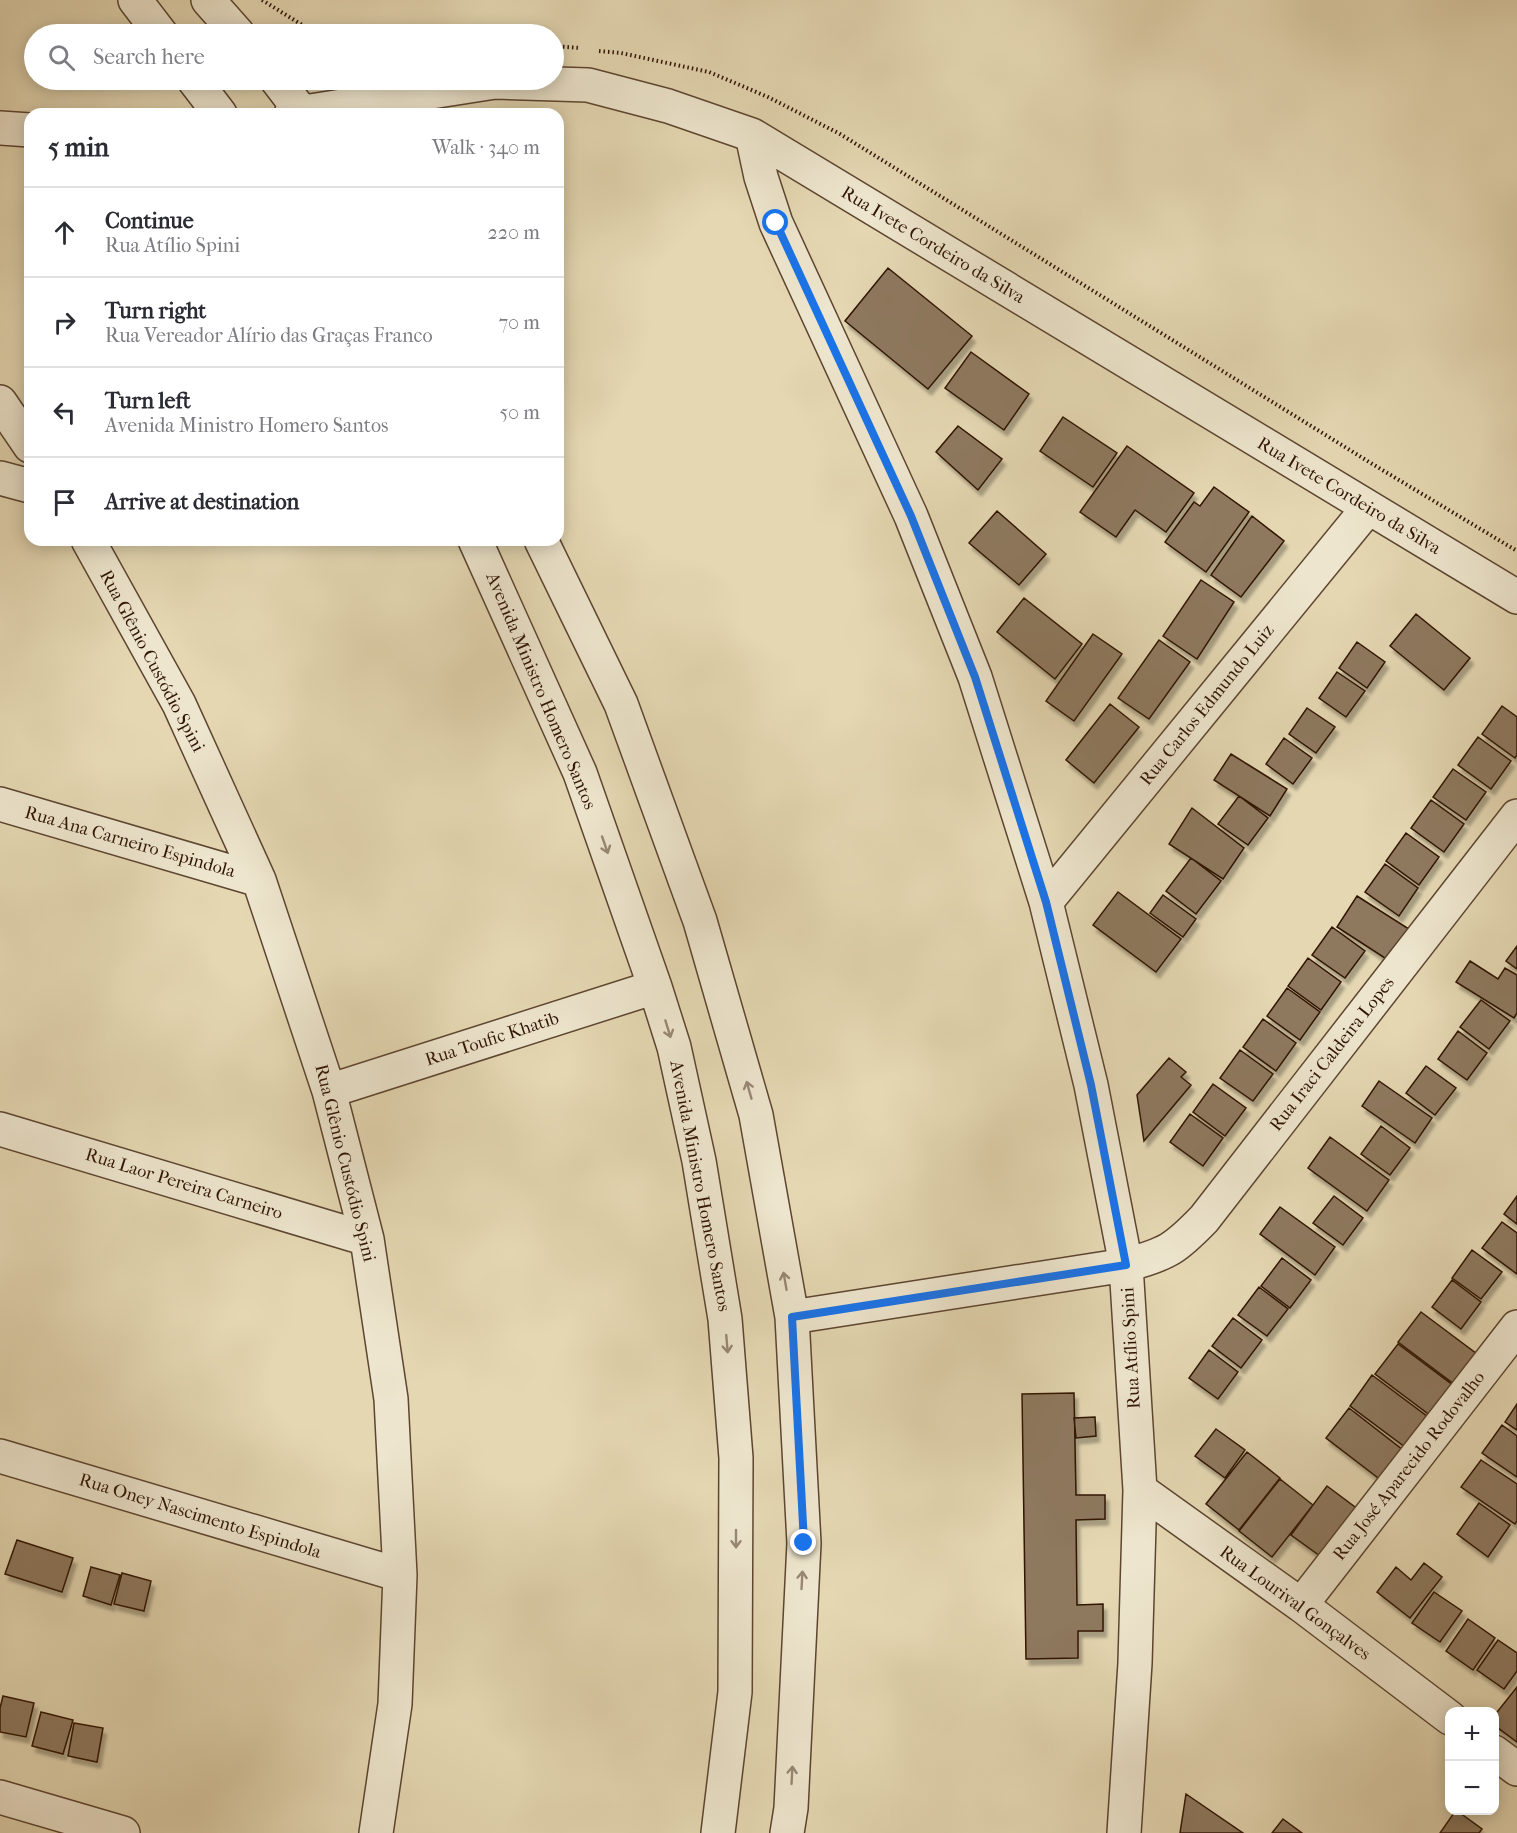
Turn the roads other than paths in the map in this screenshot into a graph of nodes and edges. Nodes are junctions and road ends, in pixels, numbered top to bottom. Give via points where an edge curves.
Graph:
1 (135, 0) edge
2 (208, 0) edge
3 (153, 24) edge
4 (229, 24) edge
5 (564, 84) edge
6 (202, 90) edge
7 (283, 90) edge
8 (440, 90) edge
9 (215, 108) edge
10 (295, 108) edge
11 (329, 108) edge
12 (0, 128) edge
13 (24, 130) edge
14 (752, 135) junction
15 (0, 402) edge
16 (24, 437) edge
17 (0, 478) edge
18 (24, 484) edge
19 (1368, 508) junction
20 (91, 546) edge
21 (478, 546) edge
22 (544, 546) edge
23 (1517, 597) edge
24 (0, 804) edge
25 (1517, 816) edge
26 (259, 880) junction
27 (1046, 902) junction
28 (655, 987) junction
29 (329, 1091) junction
30 (0, 1129) edge
31 (367, 1239) junction
32 (1126, 1265) junction
33 (792, 1317) junction
34 (1517, 1327) edge
35 (0, 1456) edge
36 (1140, 1490) junction
37 (400, 1575) junction
38 (1301, 1605) junction
39 (1445, 1715) edge
40 (1499, 1756) edge
41 (1517, 1769) edge
42 (0, 1797) edge
43 (123, 1833) edge
44 (376, 1833) edge
45 (718, 1833) edge
46 (787, 1833) edge
47 (1124, 1833) edge

1 - 3 street
2 - 4 street
5 - 14 street, Rua Ivete Cordeiro da Silva via 588,85 668,106
6 - 9 street
7 - 10 street
8 - 11 street, Rua Ivete Cordeiro da Silva
12 - 13 street
14 - 19 street, Rua Ivete Cordeiro da Silva
14 - 27 street, Rua Atílio Spini via 776,223 911,516 975,677
15 - 16 street
17 - 18 street
19 - 23 street, Rua Ivete Cordeiro da Silva
19 - 27 street, Rua Carlos Edmundo Luiz
20 - 26 street, Rua Glênio Custódio Spini via 179,704
21 -> 28 street, Avenida Ministro Homero Santos via 580,773
33 -> 22 street via 756,1115 700,921 621,704
24 - 26 street, Rua Ana Carneiro Espindola
25 - 32 street, Rua Iraci Caldeira Lopes via 1204,1219 1180,1243 1158,1257
26 - 29 street, Rua Glênio Custódio Spini
27 - 32 street, Rua Atílio Spini via 1091,1085
28 - 29 street, Rua Toufic Khatib
28 -> 45 street, Avenida Ministro Homero Santos via 674,1047 700,1172 725,1319 736,1458 735,1692
29 - 31 street, Rua Glênio Custódio Spini
30 - 31 street, Rua Laor Pereira Carneiro
31 - 37 street, Rua Glênio Custódio Spini via 392,1399
32 - 33 street, Rua Iraci Caldeira Lopes
32 - 36 street, Rua Atílio Spini
46 -> 33 street via 804,1543
34 - 38 street, Rua José Aparecido Rodovalho
35 - 37 street, Rua Oney Nascimento Espindola
36 - 38 street, Rua Lourival Gonçalves
36 - 47 street, Rua Atílio Spini via 1135,1663
37 - 44 street, Rua Glênio Custódio Spini via 395,1704
38 - 39 street, Rua Lourival Gonçalves
40 - 41 street
42 - 43 street

